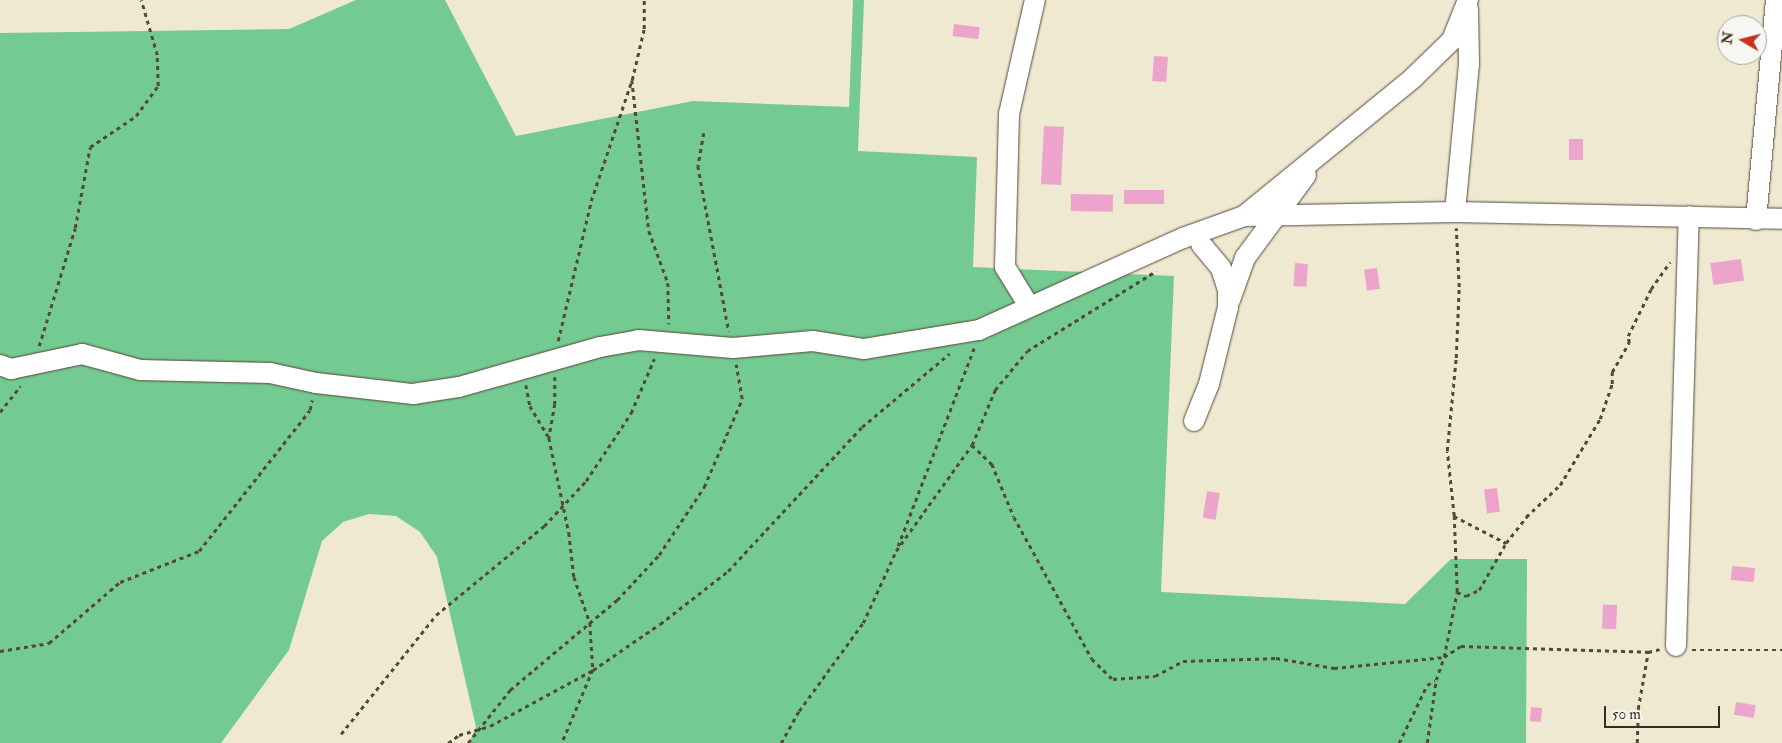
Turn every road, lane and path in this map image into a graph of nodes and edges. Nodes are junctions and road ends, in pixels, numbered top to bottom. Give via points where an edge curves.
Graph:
1 (140, 0) edge
2 (644, 0) edge
3 (1035, 0) edge
4 (1468, 0) edge
5 (1776, 0) edge
6 (1782, 56) edge
7 (1770, 75) junction
8 (632, 80) junction
9 (704, 133) dead end
10 (1312, 160) junction
11 (1455, 212) junction
12 (1244, 216) junction
13 (1275, 216) junction
14 (1690, 216) junction
15 (1782, 219) edge
16 (1756, 220) junction
17 (1201, 244) dead end
18 (1688, 251) junction
19 (1159, 269) dead end
20 (1029, 306) junction
21 (1228, 307) junction
22 (979, 330) junction
23 (661, 341) junction
24 (733, 348) junction
25 (951, 352) dead end
26 (554, 360) junction
27 (37, 364) junction
28 (0, 365) edge
29 (522, 369) junction
30 (316, 383) junction
31 (0, 412) edge
32 (1194, 421) dead end
33 (549, 438) junction
34 (972, 445) junction
35 (563, 505) junction
36 (1454, 516) junction
37 (1506, 543) junction
38 (896, 551) junction
39 (1457, 592) junction
40 (590, 623) junction
41 (1676, 646) junction
42 (1782, 650) edge
43 (0, 651) edge
44 (1648, 652) junction
45 (1444, 657) junction
46 (593, 670) junction
47 (1436, 680) junction
48 (479, 729) junction
49 (341, 734) dead end
50 (448, 743) edge
51 (468, 743) edge
52 (562, 743) edge
53 (781, 743) edge
54 (1399, 743) edge
55 (1427, 743) edge
56 (1637, 743) edge

1 - 27 path via 157,55 158,86 136,116 90,146 75,228
2 - 8 path via 644,29
3 - 20 street via 1009,114 1005,267
4 - 10 street via 1452,40 1413,78
4 - 11 street via 1469,62
5 - 7 street
6 - 7 street
7 - 16 street
8 - 23 path via 649,231 668,284 669,324
8 - 26 path via 591,201
9 - 24 path via 698,166
10 - 12 street
10 - 13 street via 1304,179
11 - 13 street
11 - 14 street
11 - 36 path via 1459,288 1447,451
12 - 13 street
12 - 20 street via 1183,238
13 - 21 street via 1245,258
14 - 16 street
14 - 18 street
15 - 16 street
17 - 21 street via 1222,268 1228,290
18 - 37 path via 1675,253 1648,296 1628,336 1629,343 1612,372 1612,384 1600,419 1572,463 1569,474 1546,501 1526,517
18 - 41 street
19 - 34 path via 1027,351 995,390
20 - 22 street
21 - 32 street via 1209,384
22 - 24 street via 864,349 813,341
22 - 38 path via 970,362
23 - 24 street
23 - 26 street via 638,340
23 - 35 path via 631,413 586,481
24 - 40 path via 742,399 704,488 659,556 618,600
25 - 46 path via 862,427 728,571 660,624
26 - 29 street
26 - 33 path via 556,404
27 - 28 street via 11,368
27 - 30 street via 82,354 140,370 270,373
27 - 31 path
29 - 30 street via 459,387 413,394
29 - 33 path via 530,406
30 - 43 path via 310,410 198,551 120,582 49,643
33 - 35 path
34 - 38 path
34 - 45 path via 992,464 1014,517 1092,660 1113,679 1155,676 1183,661 1276,658 1334,668
35 - 40 path via 574,577
35 - 49 path via 544,526 436,615
36 - 37 path
36 - 39 path
37 - 39 path via 1479,590 1466,596
38 - 53 path via 863,623 830,664
39 - 45 path
40 - 46 path
40 - 48 path via 510,690
41 - 42 path via 1690,650
41 - 44 path
44 - 45 path via 1461,646
44 - 56 path via 1638,709
45 - 47 path
46 - 48 path
46 - 52 path
47 - 54 path via 1428,685
47 - 55 path
48 - 50 path via 459,735
48 - 51 path

